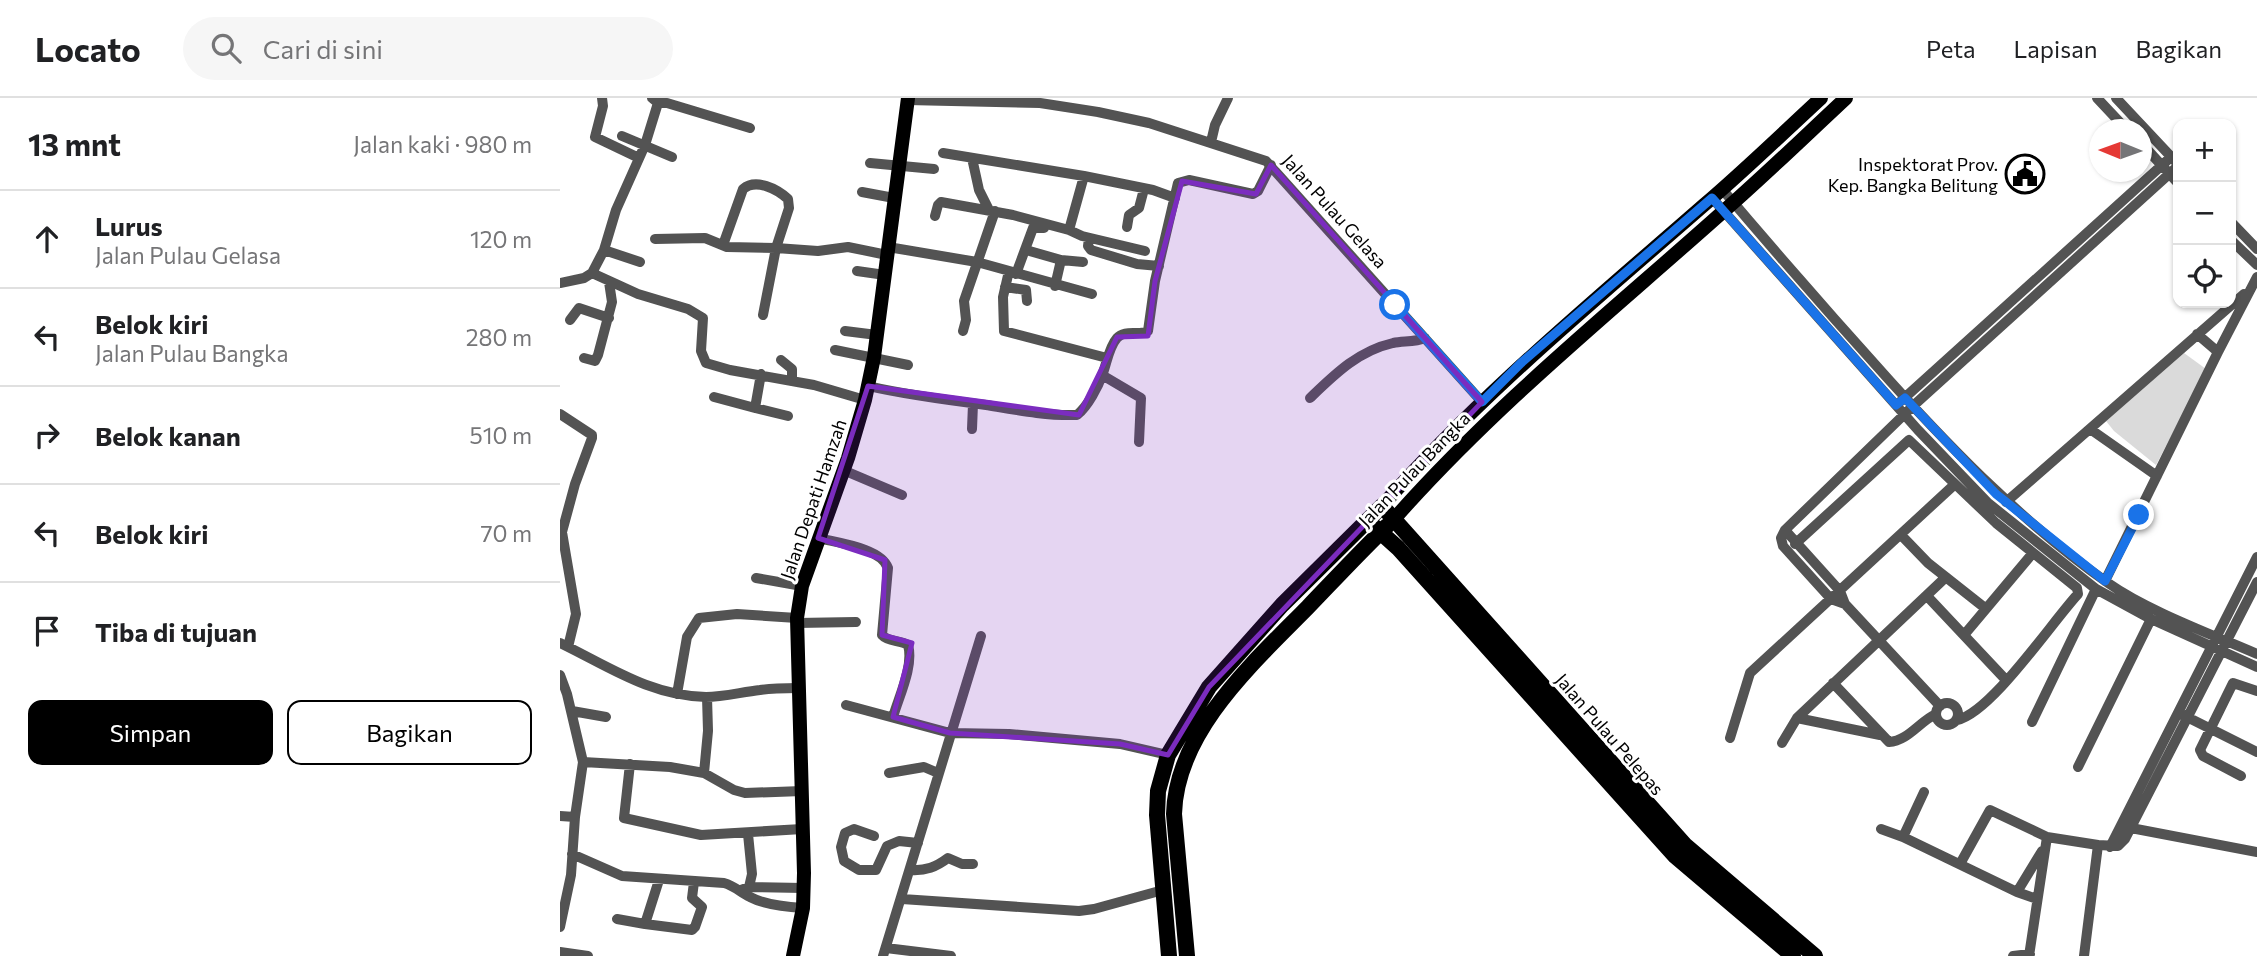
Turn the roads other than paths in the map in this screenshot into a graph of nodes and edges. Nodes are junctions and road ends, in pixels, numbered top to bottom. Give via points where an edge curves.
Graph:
1 (602, 98) edge
2 (1228, 98) edge
3 (1821, 98) edge
4 (1846, 98) edge
5 (2097, 98) edge
6 (2116, 98) edge
7 (907, 99) edge
8 (655, 100) edge
9 (1040, 100) edge
10 (1077, 103) edge
11 (2117, 119) edge
12 (750, 128) dead end
13 (582, 134) dead end
14 (622, 136) dead end
15 (595, 137) junction
16 (1210, 142) junction
17 (645, 145) junction
18 (2152, 151) edge
19 (943, 153) dead end
20 (672, 157) dead end
21 (639, 158) junction
22 (972, 158) junction
23 (870, 163) dead end
24 (1271, 165) junction
25 (2172, 165) edge
26 (898, 167) junction
27 (934, 169) dead end
28 (1084, 176) junction
29 (2178, 182) edge
30 (1144, 189) junction
31 (862, 192) dead end
32 (1717, 193) junction
33 (894, 198) junction
34 (1175, 198) junction
35 (1729, 207) junction
36 (992, 211) junction
37 (935, 216) dead end
38 (1127, 227) dead end
39 (2236, 227) edge
40 (1069, 230) junction
41 (1089, 237) junction
42 (654, 240) dead end
43 (723, 245) junction
44 (2236, 245) edge
45 (776, 248) junction
46 (2257, 249) edge
47 (604, 250) junction
48 (1026, 250) junction
49 (1145, 250) dead end
50 (888, 251) junction
51 (1061, 260) junction
52 (640, 262) dead end
53 (977, 262) junction
54 (1083, 262) dead end
55 (2257, 265) edge
56 (1159, 266) junction
57 (857, 271) dead end
58 (1012, 272) junction
59 (592, 273) junction
60 (885, 275) junction
61 (610, 282) junction
62 (2254, 282) edge
63 (560, 283) edge
64 (1055, 286) junction
65 (1005, 287) junction
66 (1092, 295) dead end
67 (1027, 301) dead end
68 (763, 315) dead end
69 (609, 318) junction
70 (570, 320) dead end
71 (845, 331) dead end
72 (962, 331) dead end
73 (877, 334) junction
74 (2197, 334) junction
75 (1425, 338) junction
76 (835, 350) dead end
77 (2218, 352) junction
78 (874, 357) junction
79 (584, 358) dead end
80 (1107, 358) junction
81 (781, 360) dead end
82 (908, 365) dead end
83 (761, 374) junction
84 (1102, 375) junction
85 (792, 381) junction
86 (867, 393) junction
87 (714, 397) dead end
88 (1311, 398) dead end
89 (1482, 402) junction
90 (973, 404) junction
91 (1905, 406) junction
92 (755, 408) junction
93 (560, 414) edge
94 (788, 415) dead end
95 (1914, 426) junction
96 (972, 429) dead end
97 (2090, 429) junction
98 (1909, 440) junction
99 (1139, 442) dead end
100 (843, 470) junction
101 (2157, 476) junction
102 (1954, 485) junction
103 (902, 495) dead end
104 (2006, 502) junction
105 (1382, 506) junction
106 (1395, 519) junction
107 (1368, 521) junction
108 (1785, 530) junction
109 (1380, 533) junction
110 (1900, 535) junction
111 (818, 538) junction
112 (1796, 544) junction
113 (2032, 554) junction
114 (2257, 557) edge
115 (756, 578) dead end
116 (1942, 581) junction
117 (2105, 581) junction
118 (2257, 582) edge
119 (802, 586) junction
120 (2096, 589) junction
121 (1840, 591) junction
122 (1927, 596) junction
123 (1831, 599) junction
124 (1845, 604) junction
125 (1985, 608) junction
126 (2151, 619) junction
127 (797, 620) junction
128 (856, 622) dead end
129 (1964, 635) junction
130 (981, 636) dead end
131 (1878, 640) junction
132 (2219, 643) junction
133 (564, 645) edge
134 (2257, 654) edge
135 (2257, 667) edge
136 (560, 675) edge
137 (2006, 680) junction
138 (1833, 683) junction
139 (797, 688) junction
140 (2257, 691) edge
141 (564, 694) edge
142 (677, 694) junction
143 (707, 697) junction
144 (846, 705) dead end
145 (1938, 710) junction
146 (572, 711) junction
147 (2182, 715) junction
148 (606, 717) dead end
149 (893, 717) junction
150 (1797, 718) junction
151 (2032, 722) dead end
152 (2209, 729) junction
153 (950, 733) junction
154 (1881, 735) junction
155 (1730, 738) dead end
156 (1782, 743) dead end
157 (2257, 752) edge
158 (1168, 755) junction
159 (583, 762) junction
160 (630, 764) junction
161 (2078, 767) dead end
162 (704, 773) junction
163 (889, 773) dead end
164 (939, 773) junction
165 (2241, 776) dead end
166 (802, 792) junction
167 (1924, 792) dead end
168 (560, 816) edge
169 (575, 817) junction
170 (2131, 828) junction
171 (802, 829) junction
172 (1881, 830) dead end
173 (748, 834) junction
174 (874, 836) dead end
175 (1903, 837) junction
176 (918, 843) junction
177 (2045, 843) junction
178 (2104, 846) junction
179 (2257, 852) edge
180 (572, 855) junction
181 (973, 864) dead end
182 (1961, 864) junction
183 (910, 870) junction
184 (659, 880) junction
185 (694, 881) junction
186 (745, 888) junction
187 (803, 888) junction
188 (1163, 890) junction
189 (2017, 892) junction
190 (2037, 898) junction
191 (902, 899) junction
192 (803, 908) junction
193 (617, 919) dead end
194 (645, 924) junction
195 (560, 927) edge
196 (560, 952) edge
197 (884, 952) edge
198 (2030, 955) edge
199 (588, 956) edge
200 (793, 956) edge
201 (951, 956) edge
202 (1169, 956) edge
203 (1186, 956) edge
204 (1793, 956) edge
205 (1815, 956) edge
206 (2013, 956) edge
207 (2084, 956) edge

1 - 15 street
2 - 16 street
3 - 32 main road, Jalan Pulau Bangka
4 - 35 main road, Jalan Pulau Bangka
5 - 11 street
6 - 25 street
7 - 9 street, Jalan Pulau Gelasa
7 - 26 main road, Jalan Depati Hamzah
8 - 12 street
8 - 17 street
9 - 10 street, Jalan Pulau Gelasa
10 - 16 street, Jalan Pulau Gelasa
13 - 15 street
14 - 17 street
15 - 21 street
16 - 24 street, Jalan Pulau Gelasa
17 - 20 street
17 - 21 street
18 - 25 street
19 - 22 street
21 - 47 street
22 - 28 street
22 - 36 street via 979,190
23 - 26 street
24 - 34 street via 1252,194 1189,180 1178,183
24 - 75 street, Jalan Pulau Gelasa
25 - 29 street
25 - 91 street
26 - 27 street
26 - 33 main road, Jalan Depati Hamzah
28 - 30 street
28 - 40 street
30 - 34 street
30 - 38 street
31 - 33 street
32 - 35 street
32 - 89 main road, Jalan Pulau Bangka
33 - 50 main road, Jalan Depati Hamzah
34 - 56 street
35 - 91 street via 1824,309
35 - 106 main road, Jalan Pulau Bangka via 1485,423
36 - 37 street via 941,202
36 - 40 street
36 - 53 street
39 - 46 street
40 - 41 street
40 - 48 street via 1066,234 1035,227
41 - 49 street
41 - 56 street via 1091,250
42 - 43 street via 705,238
43 - 45 street
43 - 45 street via 743,189 759,184 788,199
44 - 55 street
45 - 50 street
45 - 68 street
47 - 52 street
47 - 59 street
48 - 51 street
48 - 58 street
50 - 53 street
50 - 60 main road, Jalan Depati Hamzah
51 - 54 street
51 - 64 street
53 - 58 street
53 - 72 street via 964,301
56 - 80 street via 1148,331 1120,335
57 - 60 street
58 - 64 street
58 - 65 street
59 - 61 street
59 - 63 street
60 - 73 main road, Jalan Depati Hamzah
61 - 69 street
61 - 83 street via 695,312 704,321 701,351 706,363
62 - 74 street
62 - 77 street
64 - 66 street
65 - 67 street via 1026,290
65 - 80 street via 1004,331
69 - 70 street via 579,308
69 - 79 street via 597,359
71 - 73 street
73 - 78 main road, Jalan Depati Hamzah
74 - 77 street
74 - 97 street
75 - 88 street via 1389,344 1354,358
75 - 89 street, Jalan Pulau Gelasa
76 - 78 street
77 - 101 street
78 - 82 street
78 - 86 main road, Jalan Depati Hamzah
80 - 84 street
81 - 85 street via 792,369
83 - 85 street
83 - 92 street
84 - 90 street via 1077,415
84 - 99 street via 1141,398
85 - 86 street
86 - 90 street
86 - 100 main road, Jalan Depati Hamzah
87 - 92 street
89 - 105 main road, Jalan Pulau Bangka
90 - 96 street
91 - 95 street
91 - 104 street
91 - 108 street
92 - 94 street
93 - 133 street via 592,435 562,533 576,614
95 - 98 street
95 - 120 street via 1988,503
97 - 101 street
97 - 104 street
98 - 102 street
98 - 112 street
100 - 103 street
100 - 111 main road, Jalan Depati Hamzah
101 - 117 street
102 - 110 street
102 - 113 street
104 - 117 street
105 - 106 highway, Jalan Pulau Pelepas
105 - 107 highway, Jalan Pulau Bangka
106 - 109 highway, Jalan Pulau Bangka
106 - 205 highway, Jalan Pulau Pelepas via 1685,845
107 - 109 highway, Jalan Pulau Pelepas
107 - 158 highway, Jalan Pulau Bangka via 1209,687
108 - 112 street
108 - 123 street via 1783,546
109 - 203 highway, Jalan Pulau Bangka via 1222,698 1180,773 1174,814
109 - 204 highway, Jalan Pulau Pelepas via 1667,848
110 - 116 street
110 - 121 street
111 - 119 main road, Jalan Depati Hamzah
111 - 149 street via 885,560 882,635 902,641 910,649
112 - 121 street
113 - 125 street
113 - 137 street via 2079,592
114 - 132 street
115 - 119 street
116 - 122 street
116 - 125 street
117 - 132 street
118 - 132 street
119 - 127 main road, Jalan Depati Hamzah
120 - 126 street
120 - 151 street
121 - 123 street
121 - 124 street
122 - 129 street
122 - 131 street
123 - 124 street
123 - 155 street via 1750,673
124 - 131 street
125 - 129 street
126 - 132 street
126 - 161 street
127 - 128 street
127 - 139 main road, Jalan Depati Hamzah
127 - 142 street via 737,614 699,618 687,637
129 - 137 street
130 - 153 street
131 - 138 street
131 - 145 street
132 - 134 street
132 - 135 street
132 - 147 street
133 - 142 street via 623,677
136 - 141 street
137 - 145 street via 1966,717 1957,720 1955,706 1949,703
138 - 150 street
138 - 154 street
139 - 143 street
139 - 166 main road, Jalan Depati Hamzah
140 - 152 street via 2233,683
141 - 146 street
142 - 143 street
143 - 162 street
144 - 149 street
145 - 154 street via 1898,741 1889,742
146 - 148 street
146 - 159 street
147 - 152 street
147 - 170 street
147 - 178 street
149 - 153 street
150 - 154 street
150 - 156 street
152 - 157 street
152 - 165 street via 2201,754
153 - 158 street via 1120,744
153 - 164 street
158 - 188 highway, Jalan Pulau Bangka via 1158,791
159 - 160 street
159 - 169 street
160 - 162 street
160 - 173 street via 618,817 701,835
162 - 166 street via 745,793
163 - 164 street via 924,767
164 - 176 street
166 - 171 main road, Jalan Depati Hamzah
167 - 175 street
168 - 169 street
169 - 180 street
170 - 178 street via 2122,843
170 - 179 street
171 - 173 street
171 - 187 main road, Jalan Depati Hamzah
172 - 175 street
173 - 186 street via 752,874
174 - 176 street via 854,829 845,832 844,861 859,870 876,870 887,846 899,841
175 - 182 street
176 - 183 street
177 - 178 street
177 - 182 street via 1990,810
177 - 189 street
177 - 190 street
178 - 207 street
180 - 184 street via 616,875
180 - 195 street
181 - 183 street via 948,858 940,865
182 - 189 street
183 - 191 street
184 - 185 street
184 - 194 street
185 - 186 street
185 - 194 street via 692,898 702,907 694,929
186 - 187 street
186 - 192 street via 753,899
187 - 192 main road, Jalan Depati Hamzah
188 - 191 street via 1087,911
188 - 202 highway, Jalan Pulau Bangka
189 - 190 street
190 - 198 street
191 - 197 street
192 - 200 main road, Jalan Depati Hamzah
193 - 194 street
196 - 199 street
197 - 201 street
198 - 206 street

